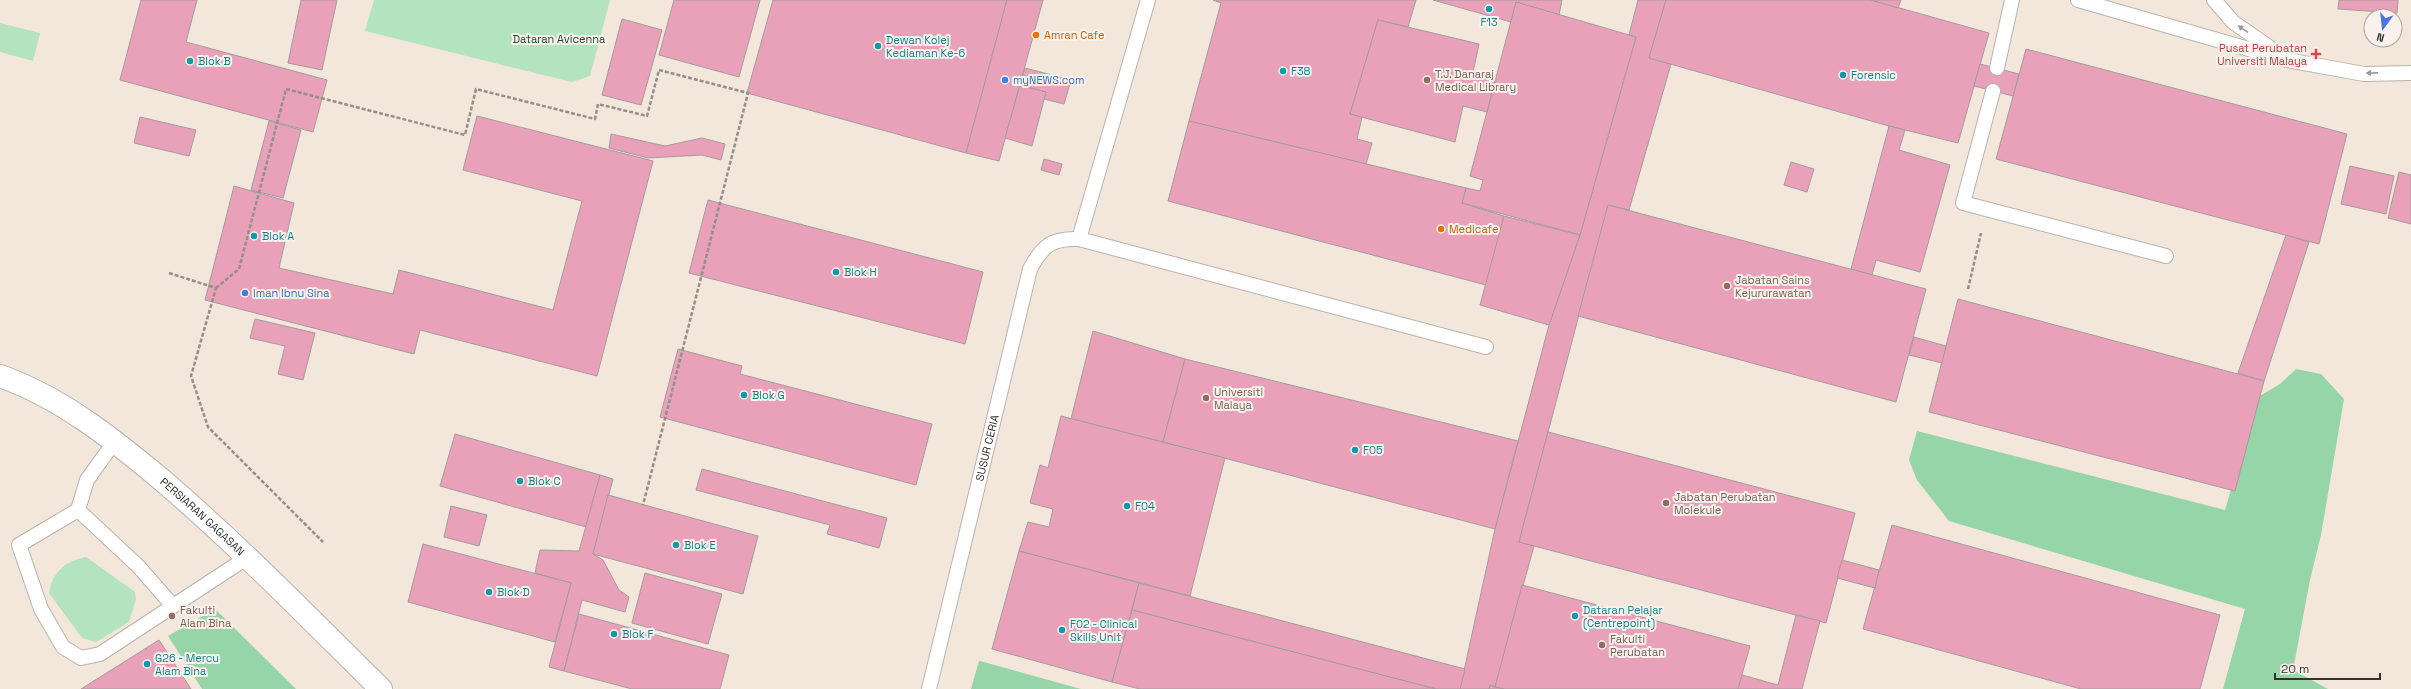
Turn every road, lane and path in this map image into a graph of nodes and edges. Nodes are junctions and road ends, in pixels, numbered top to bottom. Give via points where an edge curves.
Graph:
1 (1148, 0) edge
2 (2012, 0) edge
3 (2078, 0) edge
4 (2214, 0) edge
5 (2287, 60) junction
6 (1997, 68) dead end
7 (2411, 73) edge
8 (1993, 91) dead end
9 (1986, 209) junction
10 (1080, 239) junction
11 (2166, 256) dead end
12 (169, 273) dead end
13 (216, 288) junction
14 (1968, 289) dead end
15 (1486, 347) dead end
16 (0, 376) edge
17 (115, 441) junction
18 (643, 505) dead end
19 (78, 510) junction
20 (322, 542) dead end
21 (248, 557) junction
22 (173, 606) junction
23 (381, 689) edge
24 (929, 689) edge

1 - 10 lane
2 - 6 lane
3 - 5 lane
5 -> 4 lane via 2233,22
7 -> 5 lane via 2364,74
8 - 9 lane via 1963,203
9 - 11 lane
9 - 14 path
10 - 15 lane, SUSUR CERIA
10 - 24 lane, SUSUR CERIA via 1063,238 1053,242 1044,248 1030,269
12 - 13 path
13 - 18 path via 239,269 286,89 465,135 476,89 595,119 598,104 647,116 659,70 748,93
13 - 20 path via 191,376 208,427
16 - 17 street, PERSIARAN GAGASAN via 26,385
17 - 19 lane via 87,480
17 - 21 street, PERSIARAN GAGASAN
19 - 22 lane via 138,566
19 - 22 lane via 20,545 41,609 63,648 81,658 100,654
21 - 22 lane
21 - 23 street, PERSIARAN GAGASAN

